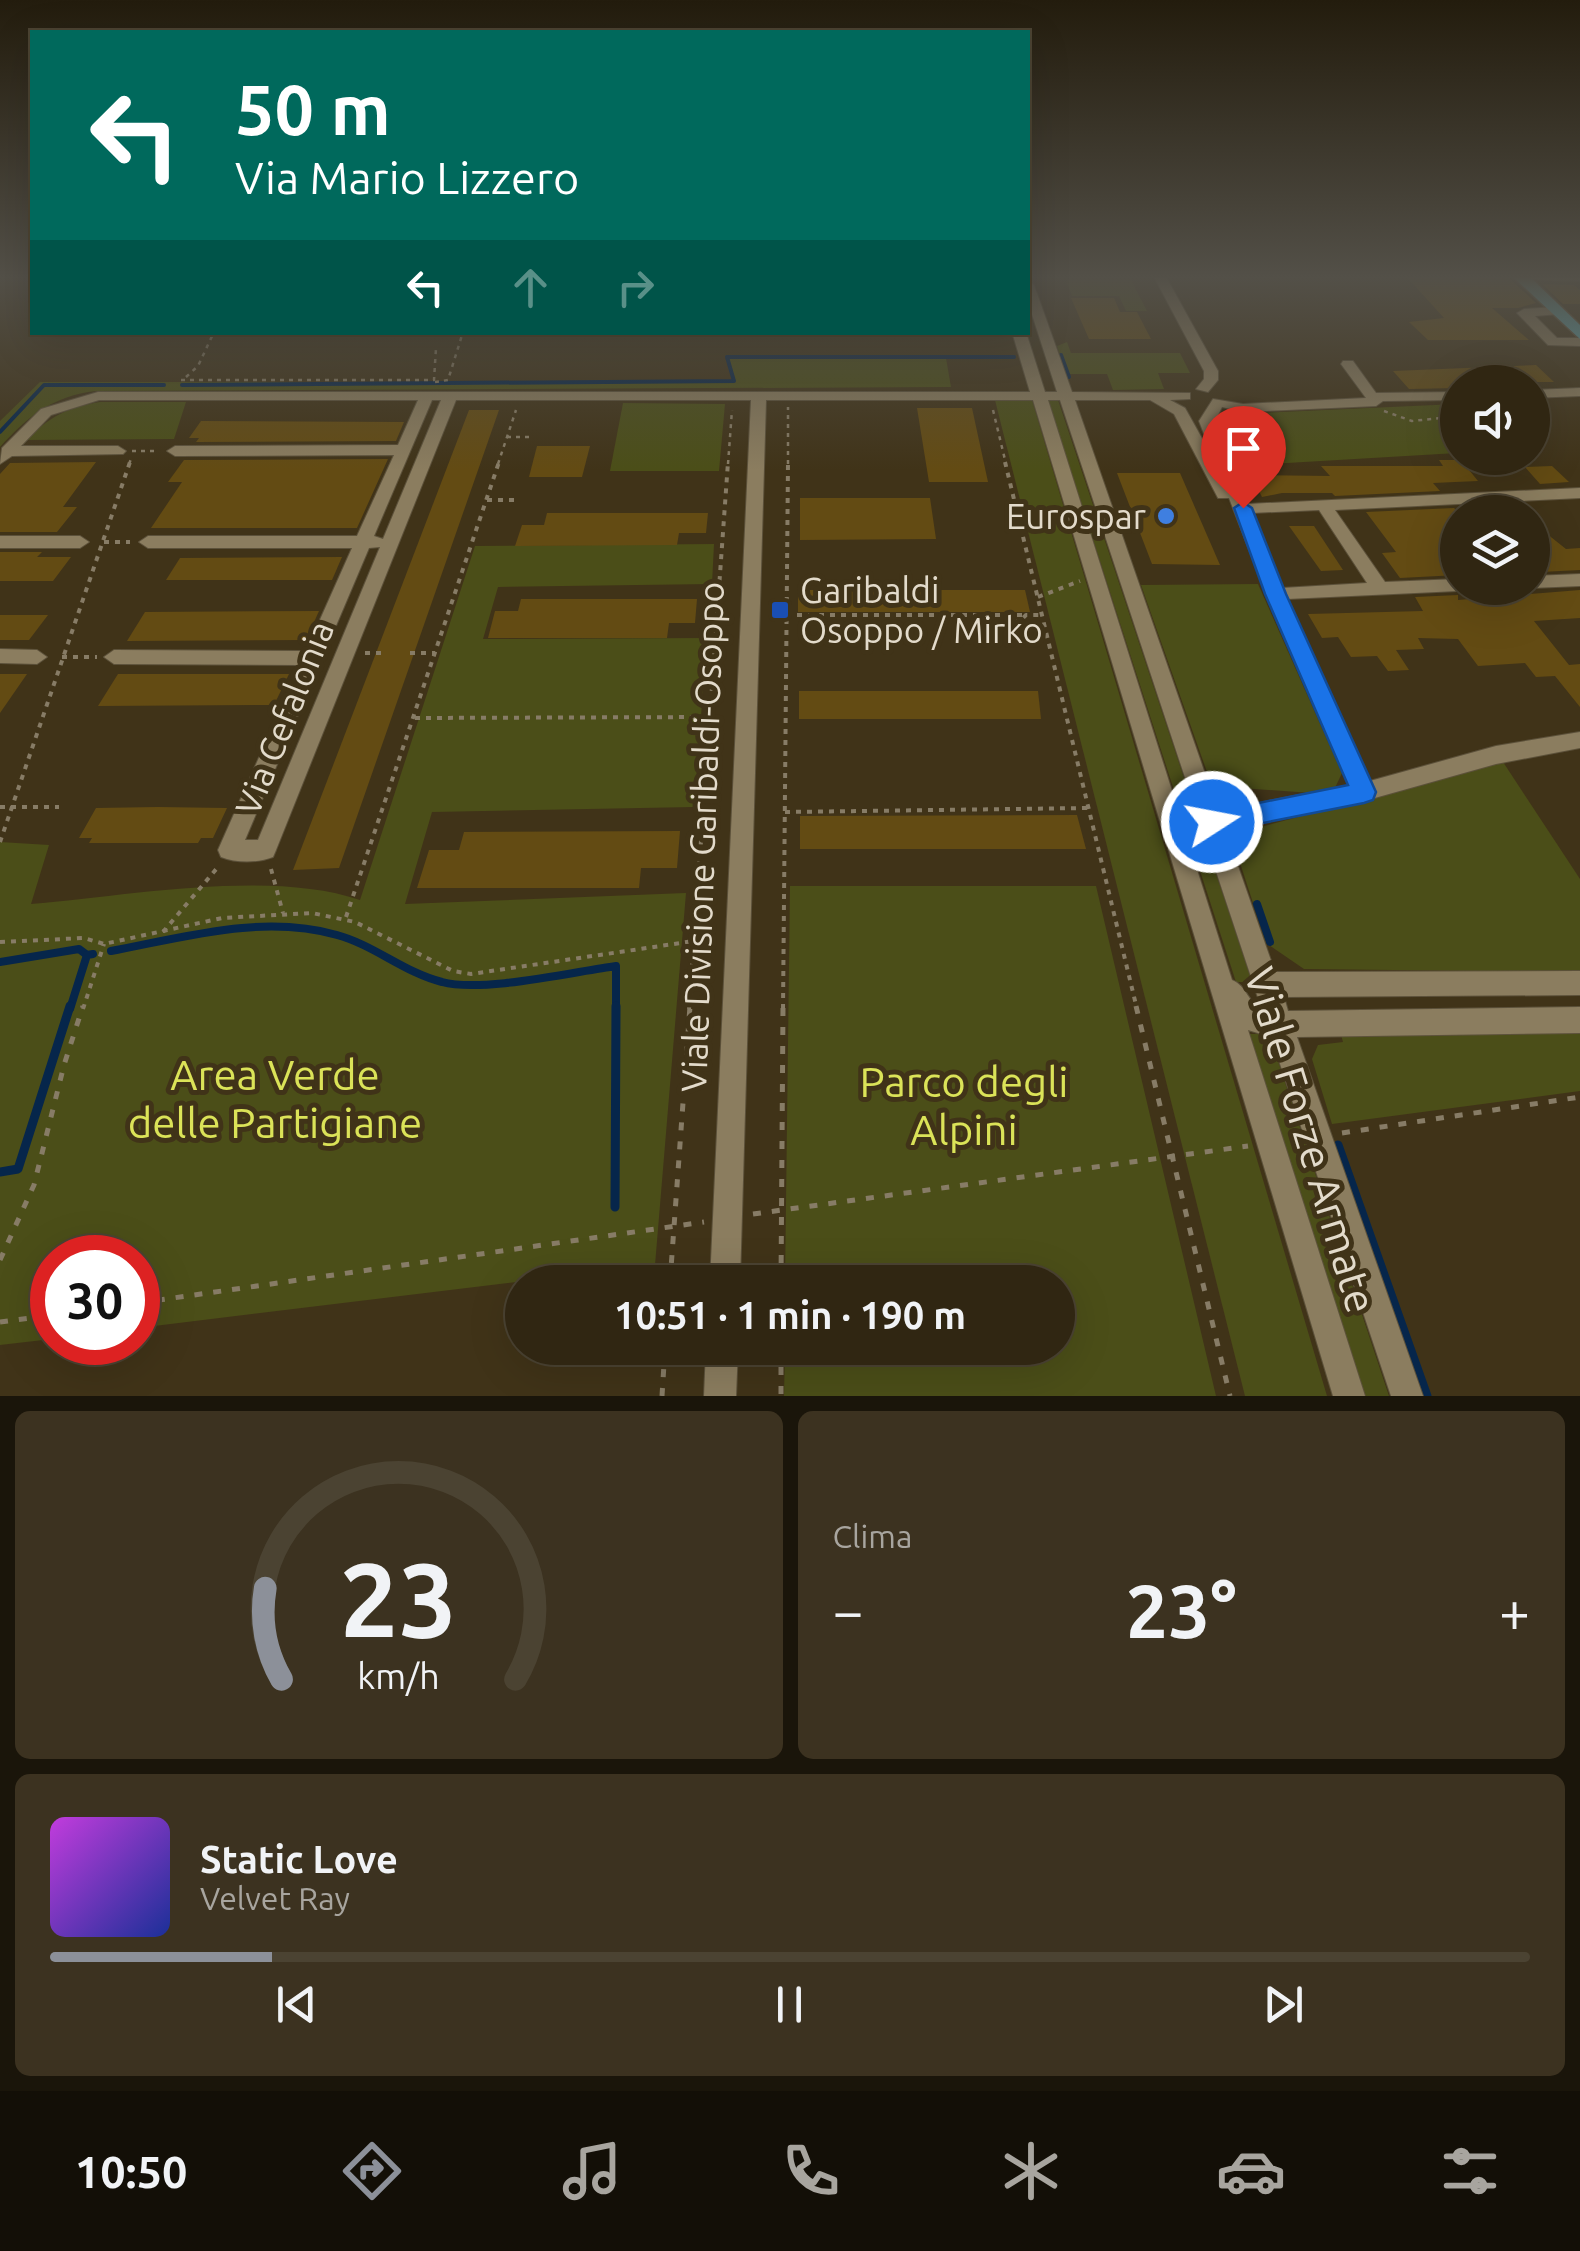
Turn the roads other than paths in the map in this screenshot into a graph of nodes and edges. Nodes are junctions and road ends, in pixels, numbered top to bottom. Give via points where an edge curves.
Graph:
1 (1021, 340) edge
2 (1046, 340) edge
3 (1194, 340) edge
4 (1551, 340) edge
5 (1580, 342) edge
6 (1348, 364) dead end
7 (431, 388) junction
8 (1203, 389) junction
9 (1580, 392) edge
10 (1550, 393) edge
11 (758, 395) junction
12 (1038, 395) junction
13 (1065, 395) junction
14 (1134, 395) junction
15 (450, 396) junction
16 (1185, 396) junction
17 (1440, 396) edge
18 (1374, 400) junction
19 (1217, 403) junction
20 (174, 450) road end
21 (404, 450) junction
22 (126, 451) road end
23 (4, 455) edge
24 (1580, 493) edge
25 (1323, 504) junction
26 (1253, 508) dead end
27 (0, 542) edge
28 (80, 542) road end
29 (148, 542) road end
30 (364, 542) junction
31 (391, 542) junction
32 (1580, 580) edge
33 (1550, 581) edge
34 (1440, 586) edge
35 (1380, 589) junction
36 (1280, 593) junction
37 (0, 656) edge
38 (37, 656) road end
39 (114, 657) road end
40 (313, 658) junction
41 (1579, 740) edge
42 (1364, 792) junction
43 (1212, 822) junction
44 (1198, 907) junction
45 (1580, 983) edge
46 (1267, 985) junction
47 (1580, 1020) edge
48 (1280, 1024) junction
49 (726, 1265) edge
50 (721, 1365) edge
51 (720, 1396) edge
52 (1348, 1396) edge
53 (1407, 1396) edge

1 - 12 street, Viale Forze Armate
2 - 13 street, Viale Forze Armate
3 - 8 street via 1211,371
4 - 5 street
6 - 18 street
7 - 15 street
7 - 21 street, Via Cefalonia
7 - 23 street via 98,396 36,419
8 - 16 street
8 - 19 street
9 - 10 street
11 - 12 street
11 - 15 street
11 - 49 street, Viale Divisione Garibaldi-Osoppo
12 - 13 street
12 - 44 street, Viale Forze Armate
13 - 14 street
13 - 43 street, Viale Forze Armate
14 - 16 street
14 - 36 street via 1180,411
15 - 31 street, Via Cefalonia
16 - 19 street via 1200,406
17 - 18 street
18 - 19 street via 1238,408
19 - 36 street via 1207,425
20 - 21 street
21 - 30 street, Via Cefalonia
22 - 23 street
24 - 25 street
25 - 26 street
25 - 35 street
27 - 28 street
29 - 30 street
30 - 31 street
30 - 40 street, Via Cefalonia
31 - 40 street, Via Cefalonia via 265,850 229,850
32 - 33 street
34 - 35 street
35 - 36 street
36 - 42 street
37 - 38 street
39 - 40 street
41 - 42 street
42 - 43 street
43 - 46 street, Viale Forze Armate
44 - 48 street, Viale Forze Armate via 1214,931 1241,1010 1258,1023
44 - 52 street, Viale Forze Armate
45 - 46 street
46 - 48 street, Viale Forze Armate
47 - 48 street
48 - 53 street, Viale Forze Armate
50 - 51 street

